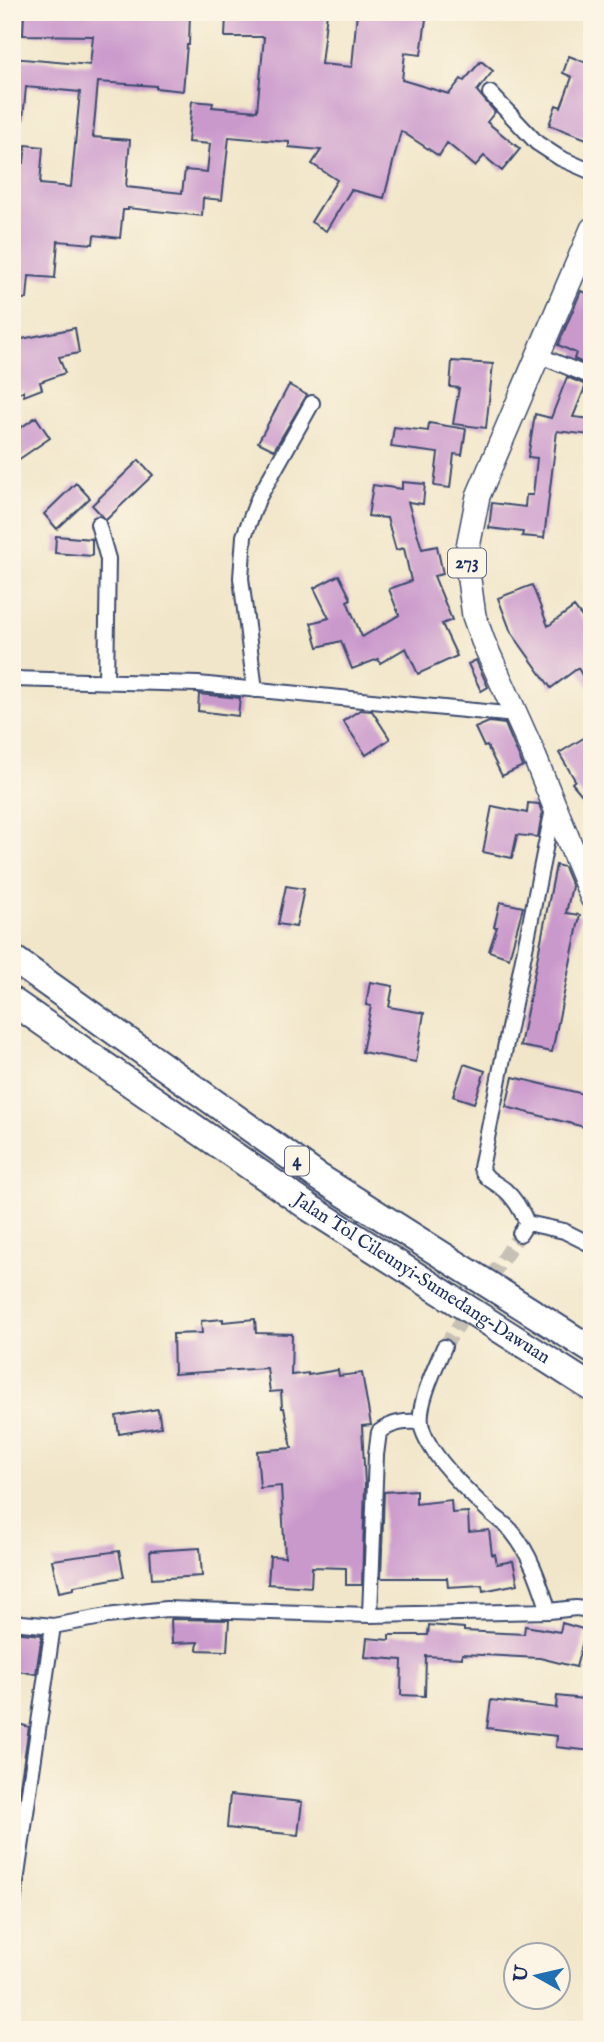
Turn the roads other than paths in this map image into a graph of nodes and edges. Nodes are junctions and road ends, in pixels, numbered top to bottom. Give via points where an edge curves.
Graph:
1 (490, 93) dead end
2 (592, 172) edge
3 (592, 229) edge
4 (538, 355) junction
5 (592, 377) edge
6 (312, 403) dead end
7 (98, 524) dead end
8 (12, 679) edge
9 (106, 681) junction
10 (255, 690) junction
11 (516, 715) junction
12 (554, 806) junction
13 (592, 898) edge
14 (12, 958) edge
15 (12, 1001) edge
16 (592, 1245) edge
17 (444, 1347) tunnel mouth
18 (592, 1350) edge
19 (592, 1388) edge
20 (420, 1422) junction
21 (592, 1610) edge
22 (549, 1611) junction
23 (370, 1615) junction
24 (12, 1622) edge
25 (52, 1626) junction
26 (12, 1910) edge

1 - 2 street via 537,143
3 - 4 main road, 273
4 - 5 street
4 - 11 main road, 273 via 478,496 468,547 474,616
6 - 10 street via 258,499 244,536 241,578
7 - 9 street via 108,559
8 - 9 street
9 - 10 street
10 - 11 street
11 - 12 main road, 273
12 - 13 main road, 273
12 - 16 street via 481,1168 520,1208 523,1228 564,1231
14 - 18 highway, Jalan Tol Cileunyi–Sumedang–Dawuan / 4 via 317,1175
15 - 19 highway, Jalan Tol Cileunyi–Sumedang–Dawuan / 4 via 310,1208
17 - 20 street
20 - 22 street via 425,1437 455,1478 512,1531 535,1570
20 - 23 street via 404,1421 379,1432
21 - 22 street
22 - 23 street
23 - 25 street via 166,1609
24 - 25 street
25 - 26 street

